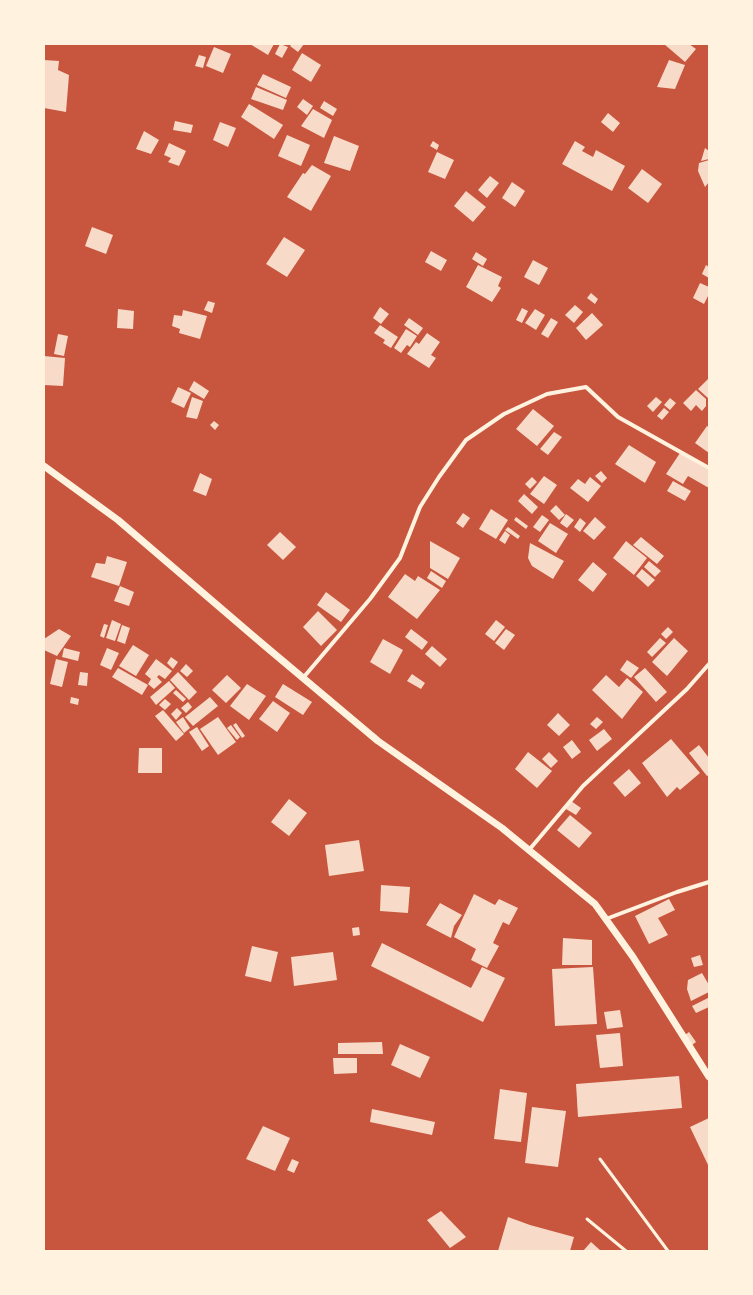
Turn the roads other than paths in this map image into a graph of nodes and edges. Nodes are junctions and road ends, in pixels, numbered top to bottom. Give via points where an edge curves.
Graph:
1 (44, 466) edge
2 (709, 468) edge
3 (709, 664) edge
4 (303, 678) junction
5 (529, 850) junction
6 (709, 882) edge
7 (606, 919) junction
8 (709, 1077) edge
9 (600, 1159) dead end
10 (587, 1220) dead end
11 (626, 1251) edge
12 (668, 1251) edge

1 - 4 street via 118,520
2 - 4 street via 618,417 586,387 547,394 504,414 466,440 452,458 420,507 400,558 370,599
3 - 5 street via 687,689 583,786
4 - 5 street via 378,741 502,828
5 - 7 street via 595,904
6 - 7 street
7 - 8 street
9 - 12 lane
10 - 11 lane

